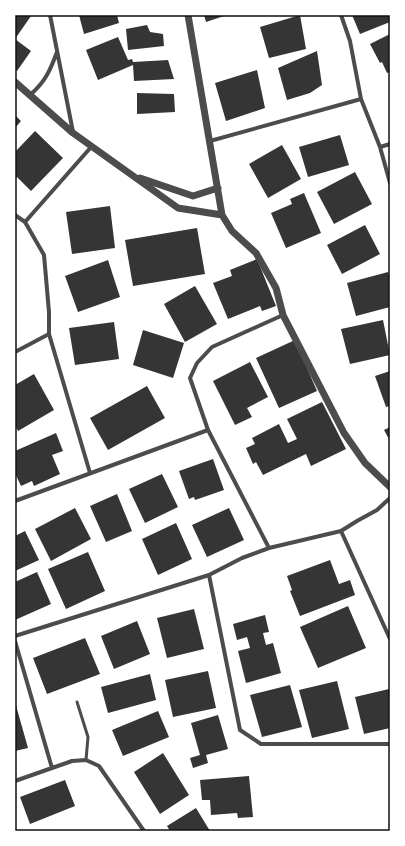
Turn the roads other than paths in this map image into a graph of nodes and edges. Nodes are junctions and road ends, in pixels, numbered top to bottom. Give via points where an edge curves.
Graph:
1 (50, 15) edge
2 (188, 15) edge
3 (341, 15) edge
4 (57, 51) junction
5 (15, 82) edge
6 (30, 95) junction
7 (361, 99) junction
8 (73, 134) junction
9 (210, 141) junction
10 (390, 144) edge
11 (92, 146) junction
12 (380, 147) junction
13 (132, 175) junction
14 (390, 183) edge
15 (218, 188) junction
16 (15, 215) edge
17 (222, 215) junction
18 (25, 222) junction
19 (283, 315) junction
20 (49, 334) junction
21 (15, 352) edge
22 (208, 430) junction
23 (90, 473) junction
24 (390, 487) edge
25 (390, 498) edge
26 (15, 501) edge
27 (342, 531) junction
28 (268, 548) junction
29 (209, 575) junction
30 (15, 636) edge
31 (390, 638) edge
32 (15, 641) edge
33 (77, 702) dead end
34 (390, 744) edge
35 (86, 760) junction
36 (52, 768) junction
37 (15, 781) edge
38 (144, 831) edge

1 - 4 street
2 - 9 street
3 - 7 street via 350,42
4 - 6 street via 50,72 41,86
4 - 8 street
5 - 6 street
6 - 8 street
7 - 9 street
7 - 12 street
8 - 11 street
9 - 15 street
10 - 12 street
11 - 13 street
11 - 18 street
12 - 14 street
13 - 15 street via 193,196
13 - 17 street via 178,208
15 - 17 street
16 - 18 street
17 - 19 street via 232,230 256,253 276,288
18 - 20 street via 44,255
19 - 22 street via 212,347 197,363 190,378
19 - 24 street via 344,433 365,463
20 - 21 street
20 - 23 street
22 - 23 street
22 - 28 street
23 - 26 street
25 - 27 street via 377,510
27 - 28 street
27 - 31 street
28 - 29 street
29 - 30 street
29 - 34 street via 240,730 261,744
32 - 36 street
33 - 35 lane via 88,737
35 - 36 street via 72,761
35 - 38 street via 99,766
36 - 37 street

